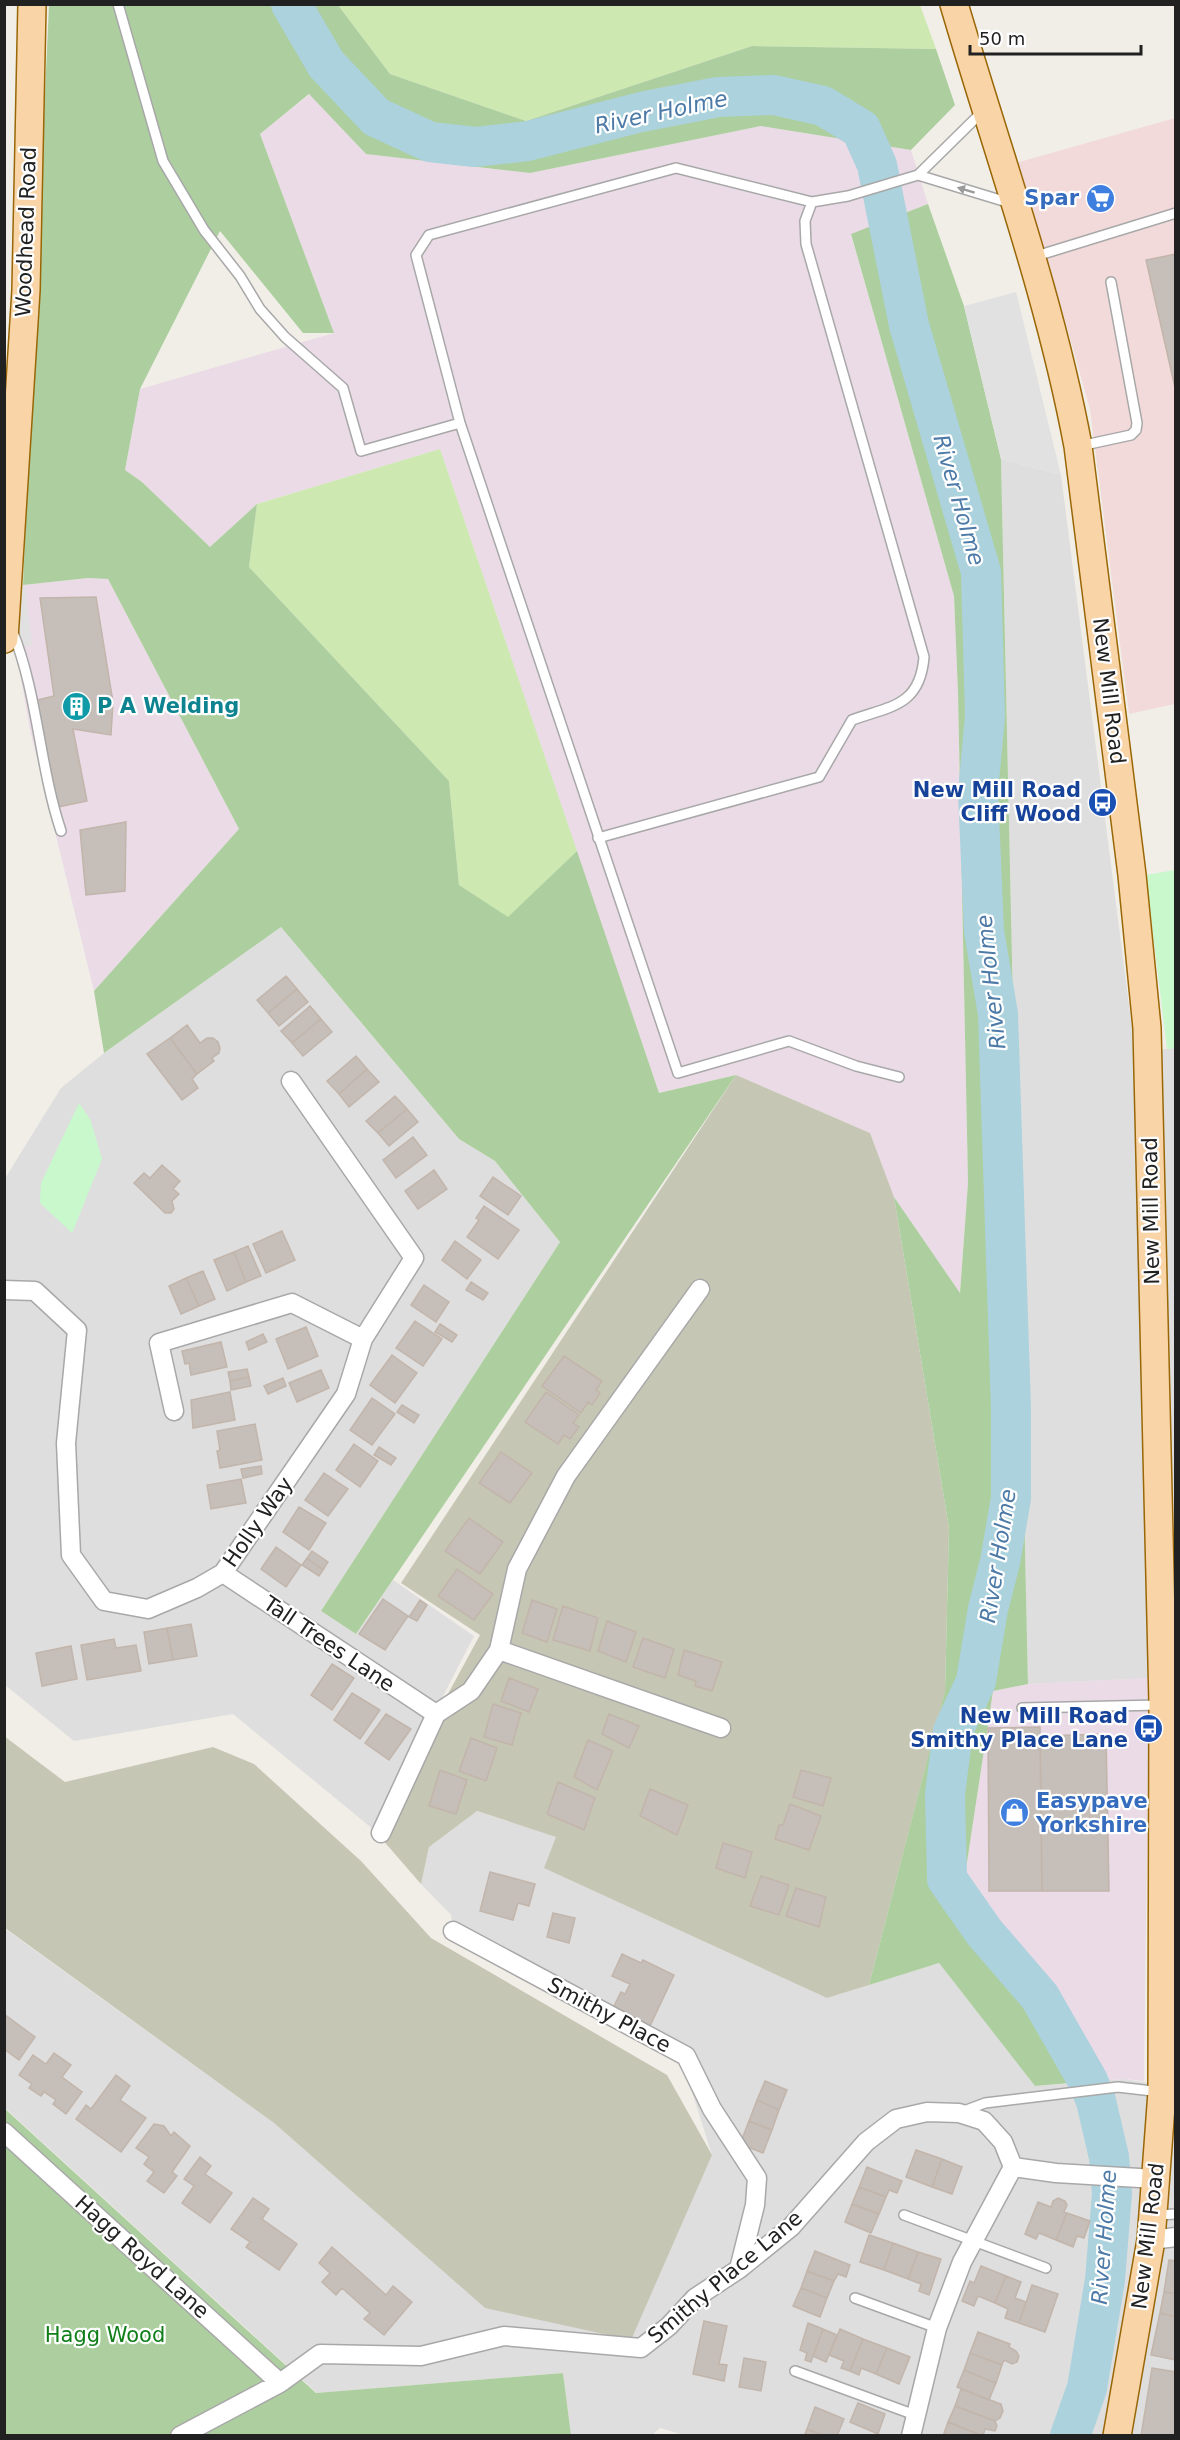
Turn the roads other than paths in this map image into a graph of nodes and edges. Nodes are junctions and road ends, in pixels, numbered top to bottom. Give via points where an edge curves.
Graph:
1 (32, 4) edge
2 (118, 4) edge
3 (954, 4) edge
4 (985, 109) junction
5 (918, 175) junction
6 (812, 202) junction
7 (1014, 205) junction
8 (1176, 213) edge
9 (1031, 258) junction
10 (1111, 282) dead end
11 (460, 423) junction
12 (1078, 446) junction
13 (8, 501) edge
14 (5, 626) edge
15 (61, 831) dead end
16 (598, 838) junction
17 (899, 1077) dead end
18 (291, 1081) dead end
19 (700, 1289) dead end
20 (4, 1290) edge
21 (363, 1339) junction
22 (174, 1411) dead end
23 (223, 1573) junction
24 (499, 1650) junction
25 (1163, 1704) junction
26 (1022, 1708) dead end
27 (436, 1714) junction
28 (721, 1728) dead end
29 (1170, 1795) edge
30 (381, 1833) dead end
31 (453, 1931) dead end
32 (1162, 2092) junction
33 (959, 2113) junction
34 (4, 2132) edge
35 (1013, 2167) junction
36 (1145, 2177) junction
37 (904, 2215) dead end
38 (1164, 2226) edge
39 (973, 2241) junction
40 (1046, 2268) dead end
41 (740, 2269) junction
42 (855, 2298) dead end
43 (937, 2328) junction
44 (795, 2371) dead end
45 (280, 2383) junction
46 (915, 2415) junction
47 (180, 2436) edge
48 (911, 2436) edge
49 (1117, 2436) edge

1 - 13 main road, Woodhead Road via 26,290
2 - 11 lane via 163,161 204,230 260,309 285,337 344,388 361,451
3 - 4 main road, New Mill Road
4 - 5 lane
4 - 7 main road, New Mill Road
5 - 6 lane via 848,196
7 -> 5 lane
6 - 11 lane via 676,168 429,235 416,255
6 - 16 lane via 805,221 806,244 924,657 923,675 904,701 852,720 819,777
7 - 9 main road, New Mill Road
8 - 9 lane
9 - 12 main road, New Mill Road via 1066,385
10 - 12 lane via 1136,430 1131,435
11 - 16 lane
12 - 25 main road, New Mill Road via 1131,863 1147,1028
13 - 14 main road, Woodhead Road
14 - 15 lane via 25,662 50,799
16 - 17 lane via 678,1073 789,1041
18 - 21 street, Holly Way via 414,1258
19 - 24 street via 566,1476 517,1569
20 - 23 street, Holly Way via 35,1291 77,1330 66,1443 71,1555 104,1600 148,1609
21 - 22 street via 292,1303 159,1343
21 - 23 street, Holly Way via 346,1394
23 - 27 street, Tall Trees Lane
24 - 27 street via 471,1691
24 - 28 street
25 - 26 lane
25 - 29 main road, New Mill Road
27 - 30 street
29 - 32 main road, New Mill Road
31 - 41 street, Smithy Place via 686,2056 712,2109 757,2178
32 - 33 lane via 1118,2087 1067,2092 985,2103
32 - 36 main road, New Mill Road
33 - 35 street, Smithy Place Lane via 984,2121 1003,2142
33 - 41 street, Smithy Place Lane via 927,2112 896,2119 866,2142 791,2228
34 - 45 street, Hagg Royd Lane
35 - 36 street
35 - 39 street
36 - 38 main road, New Mill Road
37 - 39 lane
38 - 49 main road, New Mill Road
39 - 40 lane
39 - 43 street
41 - 45 street, Smithy Place Lane via 695,2298 641,2348 504,2336 421,2356 320,2354
42 - 43 lane
43 - 46 street
44 - 46 lane
45 - 47 street, Smithy Place Lane
46 - 48 street

